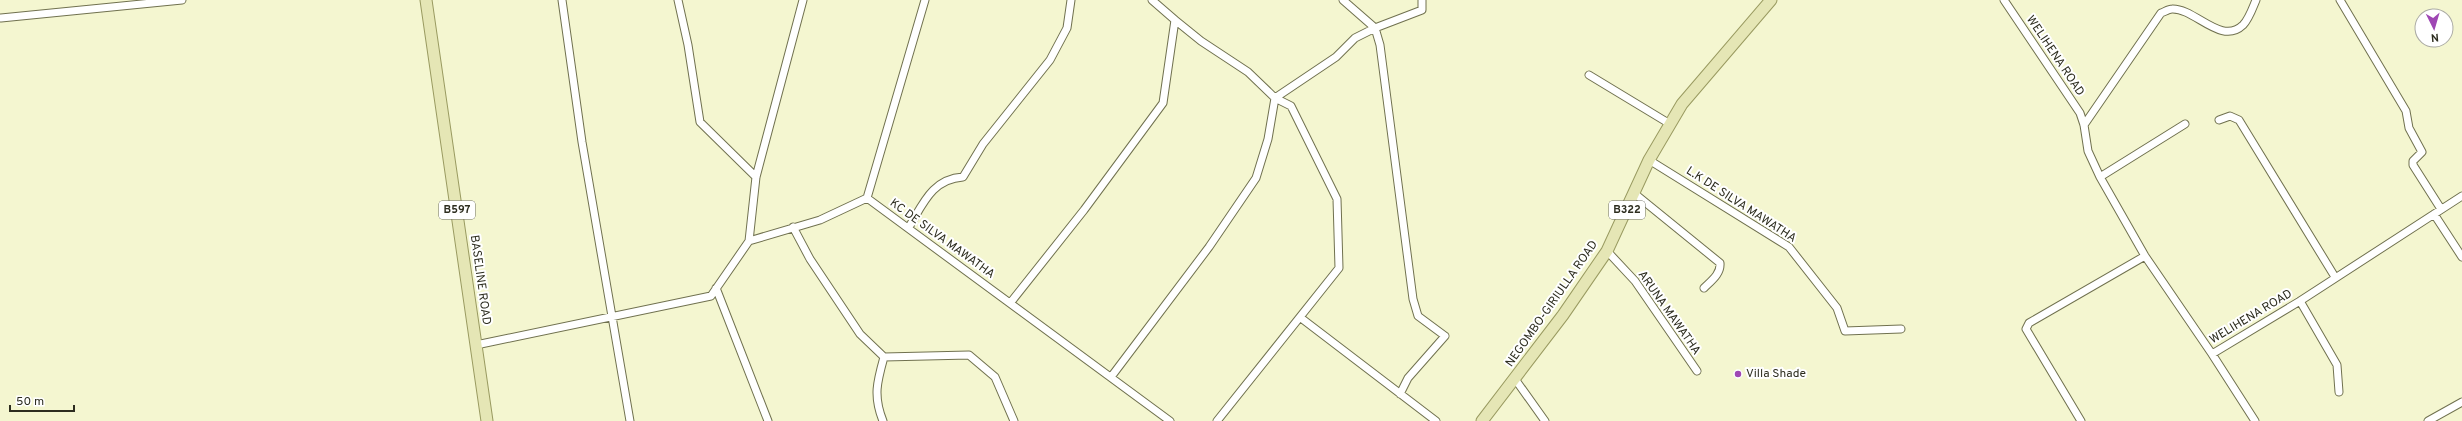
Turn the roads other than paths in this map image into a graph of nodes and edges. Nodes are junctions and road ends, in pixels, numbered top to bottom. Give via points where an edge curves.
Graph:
1 (182, 0) edge
2 (426, 0) edge
3 (562, 0) edge
4 (678, 0) edge
5 (803, 0) edge
6 (925, 0) edge
7 (1071, 0) edge
8 (1152, 0) edge
9 (1343, 0) edge
10 (1422, 0) edge
11 (1771, 0) edge
12 (2004, 0) edge
13 (2256, 0) edge
14 (2340, 0) edge
15 (1, 18) dead end
16 (1175, 20) junction
17 (1375, 28) junction
18 (1589, 75) dead end
19 (1275, 98) junction
20 (2219, 120) dead end
21 (1670, 124) junction
22 (2185, 124) dead end
23 (2084, 125) junction
24 (1649, 160) junction
25 (756, 177) junction
26 (2100, 177) junction
27 (1635, 194) junction
28 (2462, 196) edge
29 (867, 198) junction
30 (2441, 209) junction
31 (2434, 214) junction
32 (793, 227) junction
33 (909, 227) junction
34 (748, 241) junction
35 (1607, 252) junction
36 (2145, 256) junction
37 (2462, 257) edge
38 (2335, 277) junction
39 (716, 288) junction
40 (1704, 288) dead end
41 (2300, 301) junction
42 (1011, 302) junction
43 (611, 316) junction
44 (1301, 318) junction
45 (1901, 329) dead end
46 (476, 345) junction
47 (2212, 354) junction
48 (884, 357) junction
49 (1697, 371) dead end
50 (1110, 377) junction
51 (1515, 379) junction
52 (2339, 392) dead end
53 (1400, 394) junction
54 (2462, 402) edge
55 (487, 421) edge
56 (630, 421) edge
57 (768, 421) edge
58 (883, 421) edge
59 (1014, 421) edge
60 (1170, 421) edge
61 (1217, 421) edge
62 (1436, 421) edge
63 (1482, 421) edge
64 (1545, 421) edge
65 (2081, 421) edge
66 (2255, 421) edge
67 (2428, 421) edge

1 - 15 street
2 - 46 main road, BASELINE ROAD / B597
3 - 43 street
4 - 25 street via 700,122
5 - 25 street
6 - 29 street
7 - 33 street via 1067,28 1050,60 983,144 963,177 935,186
8 - 16 street
9 - 17 street
10 - 17 street via 1422,10
11 - 21 main road, NEGOMBO-GIRIULLA ROAD / B322 via 1682,104
12 - 23 street, WELIHENA ROAD via 2080,113
13 - 23 street, WELIHENA ROAD via 2244,24 2231,31 2217,28 2183,11 2172,9 2161,13
14 - 30 street via 2406,112 2409,128 2422,152 2413,161 2413,165
16 - 19 street via 1201,41 1248,72
16 - 42 street via 1163,103 1084,210
17 - 19 street via 1355,38 1336,57
17 - 53 street via 1380,45 1413,299 1418,316 1444,336 1408,378
18 - 21 street
19 - 44 street via 1291,106 1337,198 1339,268
19 - 50 street via 1268,139 1256,178 1209,246
20 - 38 street via 2230,116 2239,120
21 - 24 main road, NEGOMBO-GIRIULLA ROAD / B322
22 - 26 street
23 - 26 street, WELIHENA ROAD via 2088,151
24 - 27 main road, NEGOMBO-GIRIULLA ROAD / B322
24 - 45 street, L.K DE SILVA MAWATHA via 1789,247 1837,308 1845,331
25 - 34 street
26 - 36 street, WELIHENA ROAD
27 - 35 main road, NEGOMBO-GIRIULLA ROAD / B322
27 - 40 street via 1720,263 1716,276
28 - 30 street, WELIHENA ROAD
29 - 32 street via 820,220
29 - 33 street, KC DE SILVA MAWATHA
30 - 31 street, WELIHENA ROAD
31 - 37 street
31 - 38 street, WELIHENA ROAD
32 - 34 street
32 - 48 street via 810,259 860,334
33 - 42 street, KC DE SILVA MAWATHA
34 - 39 street
35 - 49 street, ARUNA MAWATHA via 1635,282
35 - 51 main road, NEGOMBO-GIRIULLA ROAD / B322
36 - 47 street, WELIHENA ROAD
36 - 65 street via 2029,323 2026,329
38 - 41 street, WELIHENA ROAD
39 - 43 street via 711,296
39 - 57 street
41 - 47 street, WELIHENA ROAD
41 - 52 street via 2337,365
42 - 50 street, KC DE SILVA MAWATHA
43 - 46 street via 511,340
43 - 56 street
44 - 53 street
44 - 61 street
46 - 55 main road, BASELINE ROAD / B597
47 - 66 street
48 - 58 street via 876,387 877,406
48 - 59 street via 969,355 995,377
50 - 60 street, KC DE SILVA MAWATHA
51 - 63 main road, NEGOMBO-GIRIULLA ROAD / B322
51 - 64 street
53 - 62 street
54 - 67 street

